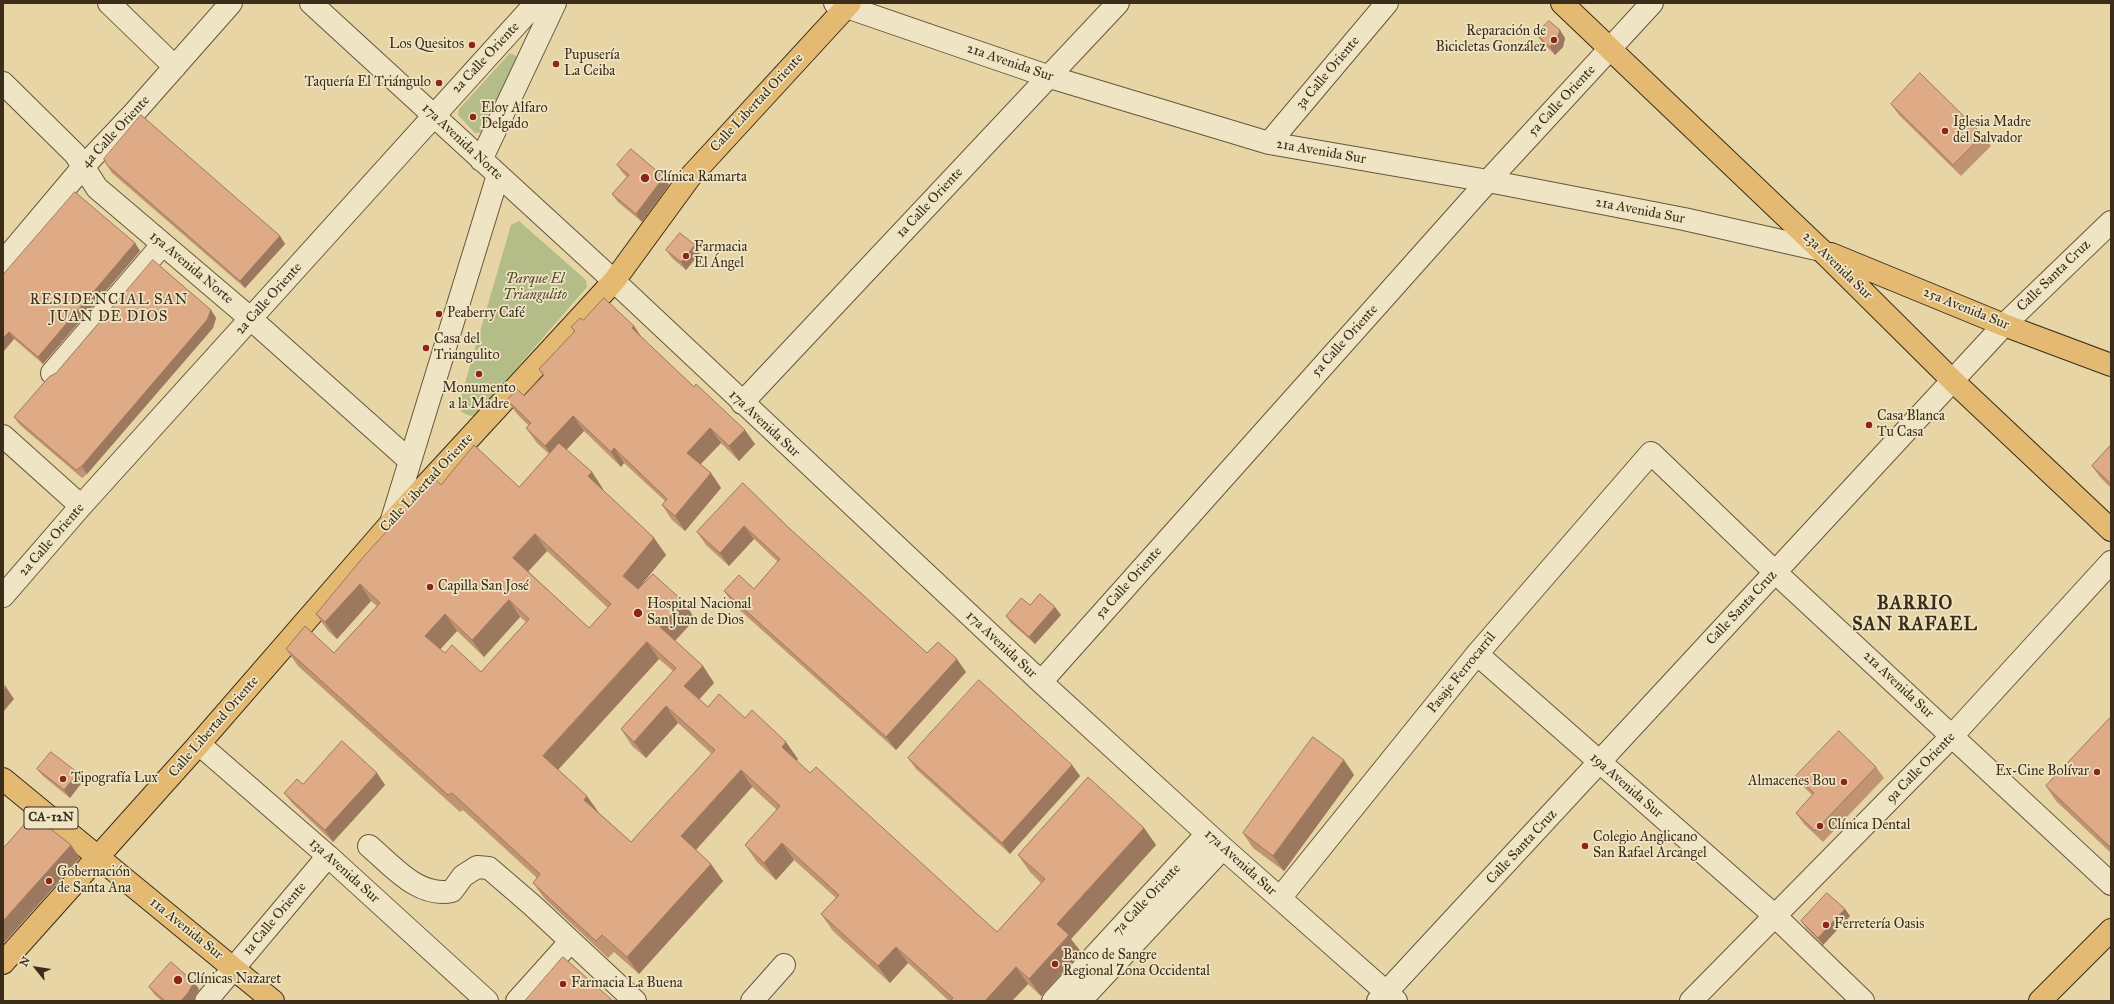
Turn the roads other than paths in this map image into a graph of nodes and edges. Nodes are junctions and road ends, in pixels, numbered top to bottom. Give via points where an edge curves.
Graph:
1 (109, 3) edge
2 (231, 3) edge
3 (311, 3) edge
4 (536, 3) edge
5 (555, 3) edge
6 (1118, 3) edge
7 (1387, 3) edge
8 (1562, 3) edge
9 (1652, 3) edge
10 (843, 4) edge
11 (1611, 49) junction
12 (175, 67) junction
13 (1050, 77) junction
14 (3, 83) edge
15 (433, 115) junction
16 (1269, 143) junction
17 (481, 160) junction
18 (83, 167) junction
19 (498, 175) junction
20 (1488, 181) junction
21 (2111, 222) edge
22 (163, 244) junction
23 (1821, 250) junction
24 (3, 262) edge
25 (614, 281) junction
26 (252, 319) junction
27 (2004, 324) junction
28 (2111, 365) edge
29 (52, 373) edge
30 (1953, 381) junction
31 (742, 403) junction
32 (3, 436) edge
33 (1651, 453) joint
34 (408, 460) junction
35 (81, 506) junction
36 (390, 523) junction
37 (2111, 530) edge
38 (2111, 562) edge
39 (1775, 572) junction
40 (3, 596) edge
41 (1477, 654) junction
42 (1041, 682) junction
43 (1952, 736) junction
44 (199, 744) junction
45 (1600, 763) junction
46 (3, 780) edge
47 (1215, 841) junction
48 (369, 846) dead end
49 (328, 856) junction
50 (99, 857) junction
51 (2111, 884) edge
52 (1280, 898) junction
53 (1774, 916) junction
54 (2111, 930) edge
55 (570, 942) junction
56 (3, 963) edge
57 (784, 965) dead end
58 (234, 968) junction
59 (1387, 998) edge
60 (206, 1001) edge
61 (273, 1001) edge
62 (487, 1001) edge
63 (517, 1001) edge
64 (635, 1001) edge
65 (752, 1001) edge
66 (1053, 1001) edge
67 (1080, 1001) edge
68 (1691, 1001) edge
69 (1863, 1001) edge
70 (2040, 1001) edge

1 - 12 street
2 - 12 street, 4a Calle Oriente
3 - 15 street, 17a Avenida Norte
4 - 15 street, 2a Calle Oriente
5 - 17 street
6 - 13 street, 1a Calle Oriente
7 - 16 street, 3a Calle Oriente
8 - 11 main road, 23a Avenida Sur
9 - 11 street, 5a Calle Oriente
10 - 13 street, 21a Avenida Sur
10 - 25 main road, Calle Libertad Oriente via 690,176
11 - 20 street, 5a Calle Oriente
11 - 23 main road, 23a Avenida Sur
12 - 18 street, 4a Calle Oriente
13 - 16 street, 21a Avenida Sur
13 - 31 street, 1a Calle Oriente
14 - 18 street, 15a Avenida Norte via 74,154
15 - 17 street, 17a Avenida Norte
15 - 26 street, 2a Calle Oriente
16 - 20 street, 21a Avenida Sur
17 - 19 street, 17a Avenida Norte
18 - 22 street, 15a Avenida Norte via 97,188
18 - 24 street, 4a Calle Oriente
19 - 25 street, 17a Avenida Norte
19 - 34 street
20 - 23 street, 21a Avenida Sur via 1684,219
20 - 42 street, 5a Calle Oriente
21 - 27 street, Calle Santa Cruz
22 - 26 street, 15a Avenida Norte
22 - 29 street
23 - 27 main road, 25a Avenida Sur
23 - 30 main road, 23a Avenida Sur
25 - 31 street, 17a Avenida Sur
25 - 36 main road, Calle Libertad Oriente
26 - 34 street, 15a Avenida Norte
26 - 35 street, 2a Calle Oriente
27 - 28 main road, 25a Avenida Sur
27 - 30 street, Calle Santa Cruz
30 - 37 main road, 23a Avenida Sur
30 - 39 street, Calle Santa Cruz
31 - 42 street, 17a Avenida Sur
32 - 35 street
33 - 39 street, 21a Avenida Sur
33 - 41 street, Pasaje Ferrocarril
34 - 36 street
35 - 40 street, 2a Calle Oriente
36 - 44 main road, Calle Libertad Oriente
38 - 43 street, 9a Calle Oriente
39 - 43 street, 21a Avenida Sur
39 - 45 street, Calle Santa Cruz
41 - 45 street, 19a Avenida Sur
41 - 52 street, Pasaje Ferrocarril
42 - 47 street, 17a Avenida Sur
43 - 51 street, 21a Avenida Sur
43 - 53 street, 9a Calle Oriente
44 - 49 street, 13a Avenida Sur
44 - 50 main road, Calle Libertad Oriente
45 - 53 street, 19a Avenida Sur
45 - 59 street, Calle Santa Cruz
46 - 50 main road, CA-12N
47 - 52 street, 17a Avenida Sur
47 - 66 street, 7a Calle Oriente
47 - 67 street, 7a Calle Oriente
48 - 55 street via 417,886 432,892 452,891 463,876 477,867 489,868
49 - 58 street, 1a Calle Oriente
49 - 62 street, 13a Avenida Sur
50 - 56 main road, Calle Libertad Oriente
50 - 58 main road, 11a Avenida Sur
52 - 59 street, 17a Avenida Sur
53 - 68 street, 9a Calle Oriente
53 - 69 street, 19a Avenida Sur
54 - 70 main road
55 - 63 street
55 - 64 street
57 - 65 street
58 - 60 street, 1a Calle Oriente
58 - 61 main road, 11a Avenida Sur

